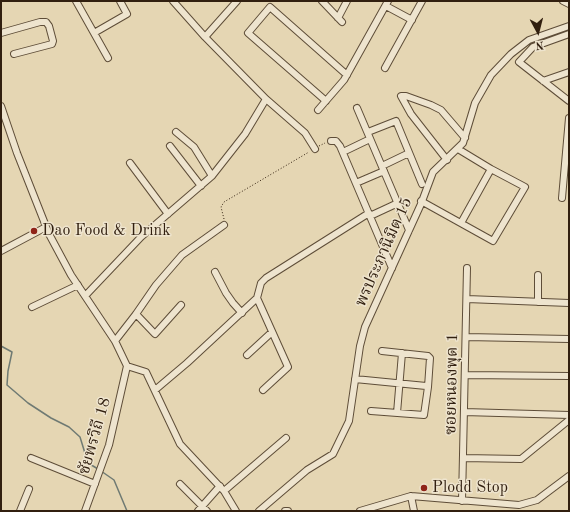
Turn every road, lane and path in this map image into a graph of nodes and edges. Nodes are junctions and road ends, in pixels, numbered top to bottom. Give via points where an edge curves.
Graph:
1 (76, 1) edge
2 (120, 1) edge
3 (173, 1) edge
4 (237, 1) edge
5 (322, 1) edge
6 (347, 1) edge
7 (422, 1) edge
8 (563, 1) edge
9 (387, 3) edge
10 (569, 4) edge
11 (412, 20) junction
12 (569, 26) edge
13 (94, 33) junction
14 (1, 34) edge
15 (569, 34) edge
16 (205, 37) junction
17 (14, 54) dead end
18 (108, 58) dead end
19 (385, 68) dead end
20 (569, 72) edge
21 (347, 75) junction
22 (543, 81) junction
23 (266, 99) junction
24 (326, 101) junction
25 (569, 101) edge
26 (1, 106) edge
27 (357, 108) dead end
28 (318, 110) dead end
29 (569, 118) edge
30 (176, 132) dead end
31 (368, 132) junction
32 (465, 138) junction
33 (370, 139) junction
34 (331, 141) joint
35 (170, 146) dead end
36 (315, 149) junction
37 (458, 149) junction
38 (342, 152) junction
39 (409, 153) junction
40 (447, 160) junction
41 (130, 163) dead end
42 (383, 168) junction
43 (491, 169) junction
44 (212, 176) junction
45 (356, 183) junction
46 (422, 184) dead end
47 (201, 186) junction
48 (562, 198) dead end
49 (421, 202) junction
50 (398, 203) junction
51 (168, 214) junction
52 (369, 215) junction
53 (461, 223) junction
54 (224, 226) joint
55 (46, 227) junction
56 (409, 230) junction
57 (1, 251) edge
58 (392, 268) junction
59 (467, 268) dead end
60 (215, 272) dead end
61 (538, 275) dead end
62 (78, 285) junction
63 (85, 296) junction
64 (257, 298) junction
65 (467, 299) junction
66 (538, 302) junction
67 (569, 303) edge
68 (181, 305) dead end
69 (32, 307) dead end
70 (242, 312) junction
71 (136, 314) junction
72 (272, 332) junction
73 (466, 337) junction
74 (569, 339) edge
75 (115, 342) junction
76 (382, 351) dead end
77 (402, 353) junction
78 (247, 355) dead end
79 (127, 366) junction
80 (465, 375) junction
81 (569, 376) edge
82 (355, 379) junction
83 (400, 383) junction
84 (428, 387) junction
85 (155, 390) junction
86 (263, 390) dead end
87 (371, 411) dead end
88 (464, 412) junction
89 (397, 413) junction
90 (569, 415) edge
91 (569, 420) edge
92 (286, 438) dead end
93 (32, 458) dead end
94 (463, 458) junction
95 (569, 476) edge
96 (96, 481) junction
97 (180, 484) dead end
98 (29, 489) dead end
99 (222, 489) junction
100 (411, 496) junction
101 (462, 501) junction
102 (490, 503) junction
103 (202, 506) junction
104 (20, 511) edge
105 (85, 511) edge
106 (198, 511) edge
107 (207, 511) edge
108 (236, 511) edge
109 (259, 511) edge
110 (360, 511) edge
111 (414, 511) edge
112 (489, 511) edge

1 - 13 street
2 - 13 street via 127,14
3 - 16 street
4 - 16 street
5 - 6 street via 340,20
7 - 11 street
8 - 10 street
9 - 11 street
9 - 21 street
11 - 19 street
12 - 32 street, พรประภานิมิต 15 via 529,40 491,75 475,103
13 - 18 street
14 - 17 street via 40,22 46,22 49,26 52,44
15 - 22 street via 532,46 519,62
16 - 23 street
20 - 22 street
21 - 24 street
21 - 24 street via 270,7 248,34
22 - 25 street
23 - 36 street via 305,133
23 - 44 street via 245,134
24 - 28 street
26 - 55 street
27 - 31 street
29 - 48 street
30 - 44 street via 194,147
31 - 33 street
31 - 39 street via 396,121
32 - 37 street, พรประภานิมิต 15
32 - 40 street via 441,110 401,96 411,114
33 - 38 street
33 - 42 street
34 - 36 path
34 - 38 street via 337,142
35 - 47 street
36 - 54 path via 224,202 221,207
37 - 40 street, พรประภานิมิต 15
37 - 43 street
38 - 45 street
39 - 42 street
39 - 46 street
40 - 49 street, พรประภานิมิต 15 via 433,172
41 - 51 street
42 - 45 street
42 - 50 street
43 - 53 street
43 - 53 street via 525,187 493,241
44 - 47 street
45 - 52 street
47 - 51 street
49 - 53 street
49 - 56 street, พรประภานิมิต 15
50 - 52 street
50 - 56 street
51 - 63 street via 141,237
52 - 58 street
52 - 64 street via 266,278 259,287
54 - 71 street via 182,255 156,285
55 - 57 street
55 - 62 street
56 - 58 street, พรประภานิมิต 15
58 - 82 street, พรประภานิมิต 15 via 365,327
59 - 65 street, ซอยหนองพุด 1
60 - 70 street via 230,298
61 - 66 street
62 - 63 street
62 - 69 street
63 - 75 street
64 - 70 street
64 - 72 street
65 - 66 street
65 - 73 street, ซอยหนองพุด 1
66 - 67 street
68 - 71 street via 155,334
70 - 85 street
71 - 75 street
72 - 78 street
72 - 86 street via 288,367
73 - 74 street
73 - 80 street, ซอยหนองพุด 1
75 - 79 street
76 - 77 street
77 - 83 street
77 - 84 street via 430,358
79 - 85 street via 146,372
79 - 96 street, ชัยพรวิถี 18 via 109,445
80 - 81 street
80 - 88 street, ซอยหนองพุด 1
82 - 83 street
82 - 109 street, พรประภานิมิต 15 via 348,421 334,454 307,470
83 - 84 street
83 - 89 street
84 - 89 street via 425,414 422,416
85 - 99 street via 180,444
87 - 89 street
88 - 90 street
88 - 94 street, ซอยหนองพุด 1
91 - 94 street via 521,459
92 - 99 street
93 - 96 street
94 - 101 street, ซอยหนองพุด 1
95 - 102 street via 537,500 519,505
96 - 105 street, ชัยพรวิถี 18
97 - 103 street
98 - 104 street
99 - 103 street
99 - 108 street
100 - 101 street
100 - 110 street
100 - 111 street
101 - 102 street
102 - 112 street
103 - 106 street
103 - 107 street

